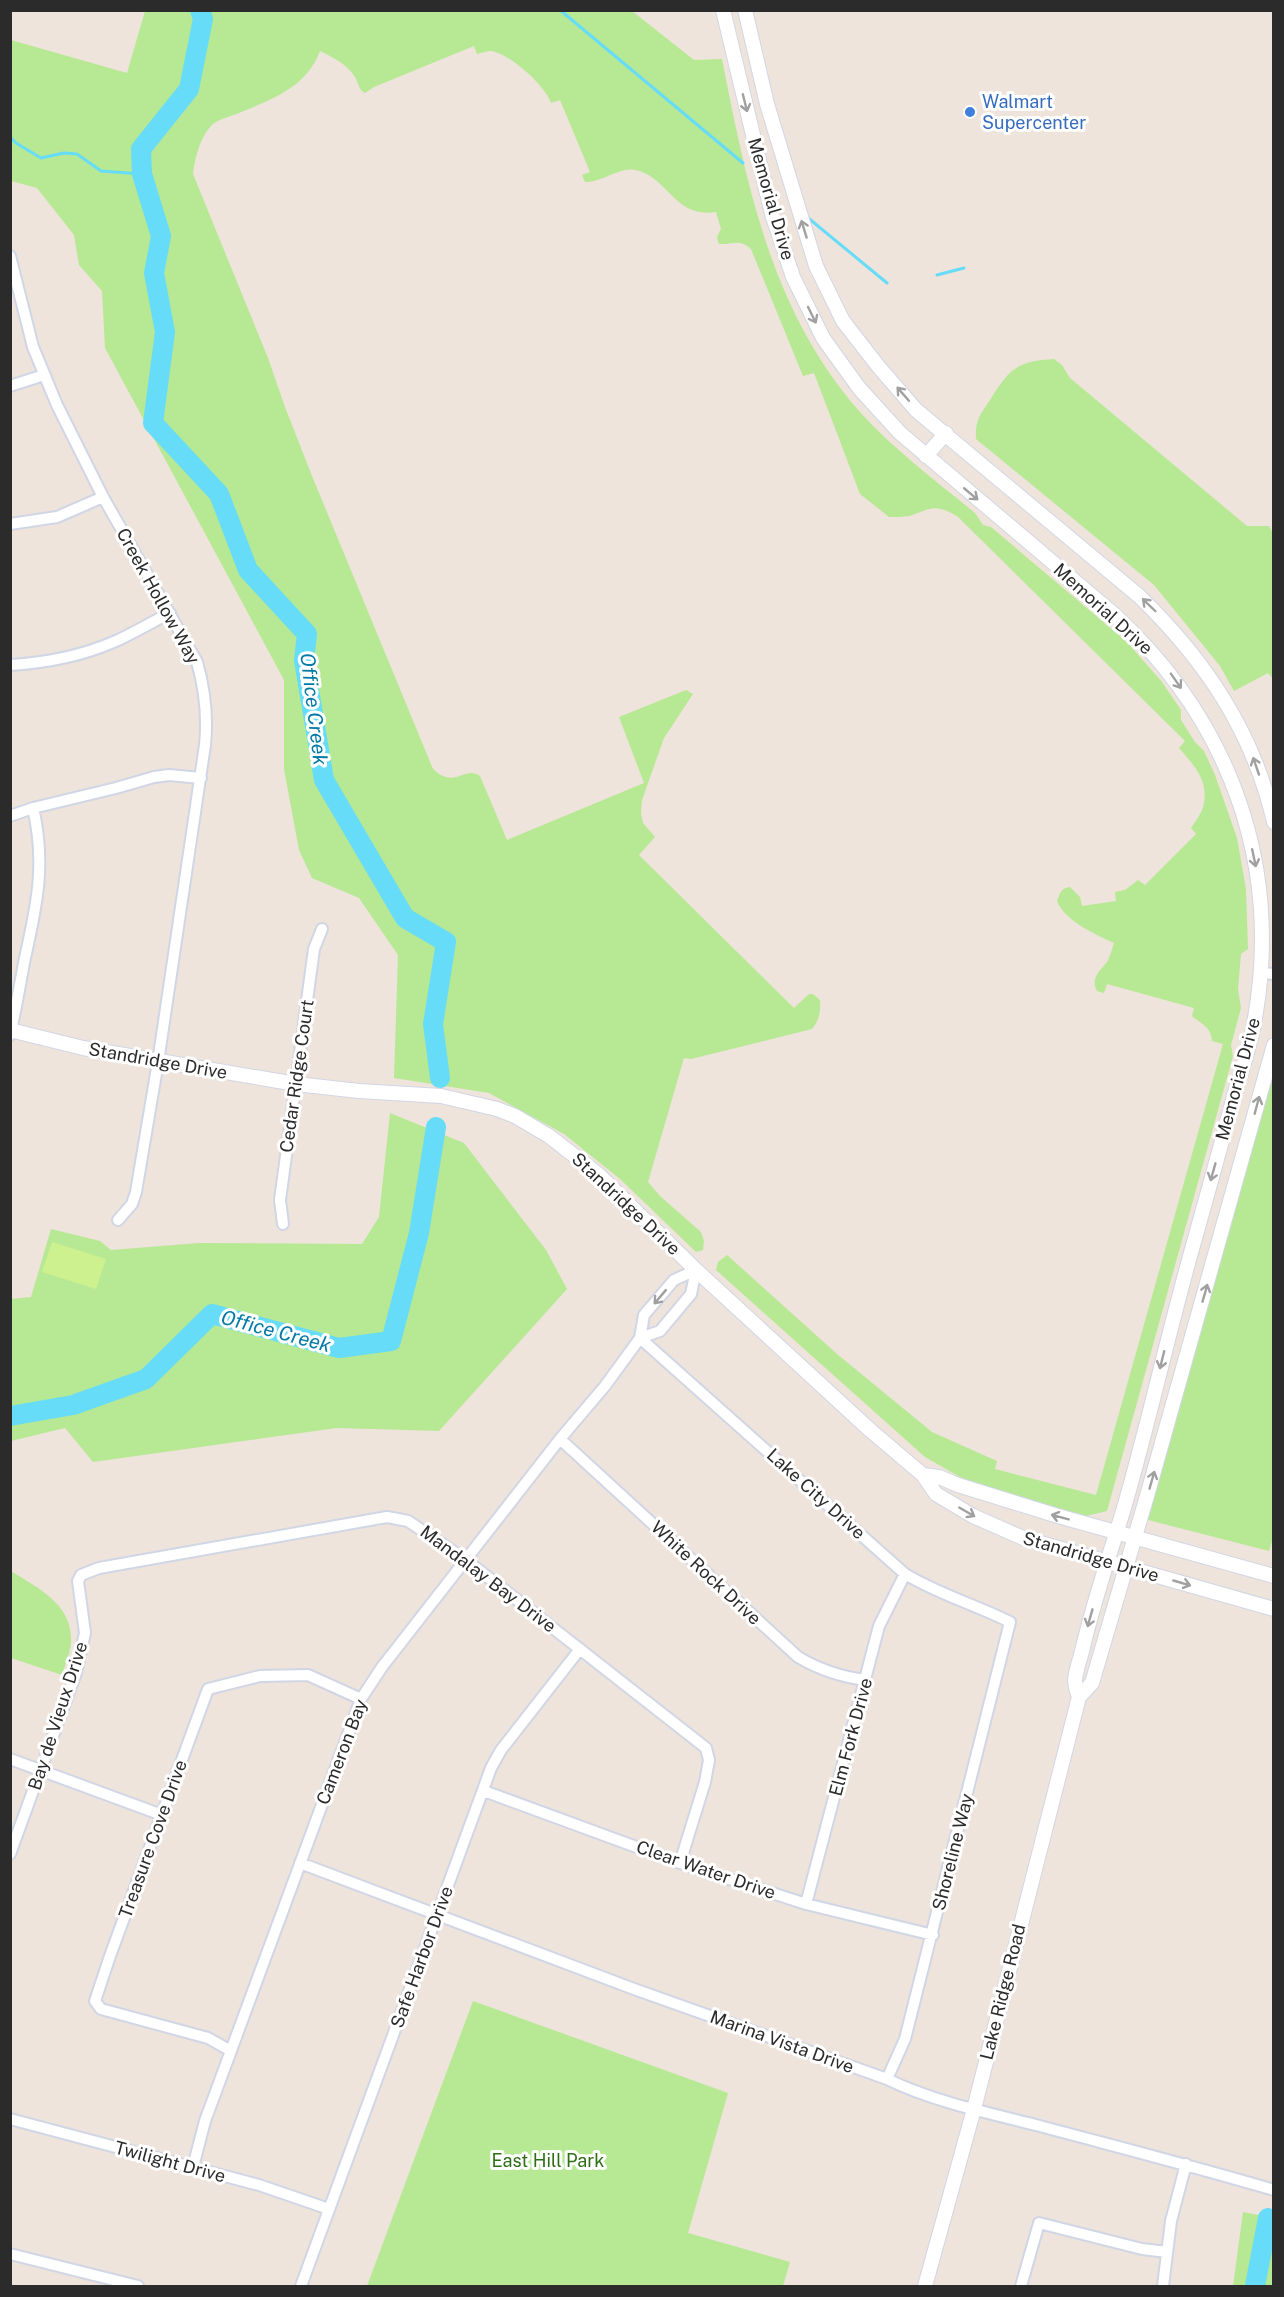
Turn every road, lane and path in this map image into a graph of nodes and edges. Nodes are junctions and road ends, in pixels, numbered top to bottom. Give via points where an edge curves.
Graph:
1 (723, 10) edge
2 (745, 10) edge
3 (753, 41) junction
4 (731, 46) junction
5 (10, 256) edge
6 (44, 375) junction
7 (10, 386) edge
8 (946, 433) junction
9 (926, 456) junction
10 (104, 497) junction
11 (10, 524) edge
12 (170, 613) junction
13 (10, 665) edge
14 (201, 777) junction
15 (33, 808) junction
16 (10, 816) edge
17 (1274, 822) edge
18 (322, 929) dead end
19 (1267, 973) edge
20 (11, 1032) edge
21 (1274, 1045) edge
22 (158, 1062) junction
23 (296, 1084) junction
24 (118, 1220) dead end
25 (283, 1224) dead end
26 (696, 1270) junction
27 (640, 1338) junction
28 (560, 1439) junction
29 (923, 1475) junction
30 (1117, 1532) junction
31 (1136, 1536) junction
32 (466, 1560) junction
33 (1107, 1562) junction
34 (1126, 1568) junction
35 (905, 1574) junction
36 (81, 1575) joint
37 (1274, 1576) edge
38 (1274, 1608) edge
39 (1010, 1622) joint
40 (580, 1649) junction
41 (866, 1680) junction
42 (1078, 1697) junction
43 (361, 1700) junction
44 (10, 1759) edge
45 (42, 1770) junction
46 (484, 1791) junction
47 (162, 1815) junction
48 (10, 1854) edge
49 (300, 1863) junction
50 (680, 1863) junction
51 (807, 1904) junction
52 (436, 1915) junction
53 (933, 1935) junction
54 (231, 2050) junction
55 (887, 2079) junction
56 (974, 2109) junction
57 (10, 2119) edge
58 (1186, 2164) junction
59 (193, 2168) junction
60 (1274, 2190) edge
61 (328, 2209) junction
62 (1167, 2252) junction
63 (10, 2254) edge
64 (138, 2286) edge
65 (301, 2286) edge
66 (925, 2286) edge
67 (1021, 2286) edge
68 (1163, 2286) edge

1 - 4 street, Memorial Drive
2 - 3 street, Memorial Drive
3 - 4 street
8 -> 3 street, Memorial Drive via 916,410 843,321 816,266 767,104
4 -> 9 street, Memorial Drive via 772,214 793,276 823,338 859,388
5 - 6 street, Creek Hollow Way
6 - 7 street
6 - 10 street, Creek Hollow Way
8 - 9 street
17 -> 8 street, Memorial Drive via 1253,755 1233,715 1208,672 1172,627
9 -> 19 street, Memorial Drive via 1139,637 1193,706 1228,771 1251,842 1259,880
10 - 11 street via 57,517
10 - 12 street, Creek Hollow Way
12 - 13 street via 92,649
12 - 14 street, Creek Hollow Way via 197,662 203,684 207,721
14 - 15 street via 154,777
14 - 22 street, Creek Hollow Way
15 - 16 street
15 - 20 street via 40,879
18 - 23 street, Cedar Ridge Court via 314,949
19 -> 30 street, Memorial Drive
20 - 22 street, Standridge Drive
31 -> 21 street, Memorial Drive
22 - 23 street, Standridge Drive
22 - 24 street, Creek Hollow Way via 136,1192
23 - 25 street, Cedar Ridge Court via 280,1200
23 - 26 street, Standridge Drive via 441,1096 515,1116 549,1136 599,1175
26 -> 27 street, Cameron Bay via 674,1280 644,1315
26 - 27 street, Cameron Bay via 691,1294 660,1331
26 - 29 street, Standridge Drive
27 - 28 street, Cameron Bay
27 - 35 street, Lake City Drive
28 - 32 street, Cameron Bay
28 - 41 street, White Rock Drive via 798,1657 817,1668
30 -> 29 street, Standridge Drive
29 -> 33 street, Standridge Drive via 936,1494 973,1516 1023,1538
30 - 31 street, Standridge Drive
30 - 33 street, Memorial Drive
31 - 34 street, Memorial Drive
31 - 37 street, Standridge Drive
32 - 36 street, Mandalay Bay Drive via 408,1521 387,1517 99,1568
32 - 40 street, Mandalay Bay Drive
32 - 43 street, Cameron Bay via 382,1666
33 - 34 street, Standridge Drive
33 -> 42 street, Lake Ridge Road via 1075,1682
34 -> 38 street, Standridge Drive
34 - 42 street, Lake Ridge Road via 1092,1683
35 - 39 street, Lake City Drive
35 - 41 street, Elm Fork Drive via 879,1626
36 - 45 street, Bay de Vieux Drive via 78,1593 85,1633 82,1651
39 - 53 street, Shoreline Way
40 - 46 street, Safe Harbor Drive via 501,1750
40 - 50 street, Mandalay Bay Drive via 706,1748 710,1760
41 - 51 street, Elm Fork Drive
42 - 56 street, Lake Ridge Road
43 - 47 street, Treasure Cove Drive via 308,1675 261,1676 208,1689
43 - 49 street, Cameron Bay
44 - 45 street
45 - 47 street
45 - 48 street, Bay de Vieux Drive
46 - 50 street, Clear Water Drive
46 - 52 street, Safe Harbor Drive
47 - 54 street, Treasure Cove Drive via 95,2001 101,2009 208,2038
49 - 52 street, Marina Vista Drive
49 - 54 street, Cameron Bay
50 - 51 street, Clear Water Drive
51 - 53 street, Clear Water Drive
52 - 55 street, Marina Vista Drive
52 - 61 street, Safe Harbor Drive
53 - 55 street, Shoreline Way via 905,2039
54 - 59 street, Cameron Bay
55 - 56 street, Marina Vista Drive via 906,2089
56 - 58 street, Marina Vista Drive
56 - 66 street, Lake Ridge Road
57 - 59 street, Twilight Drive
58 - 60 street, Marina Vista Drive
58 - 62 street
59 - 61 street, Twilight Drive
61 - 65 street, Safe Harbor Drive
62 - 67 street via 1039,2223
62 - 68 street
63 - 64 street

